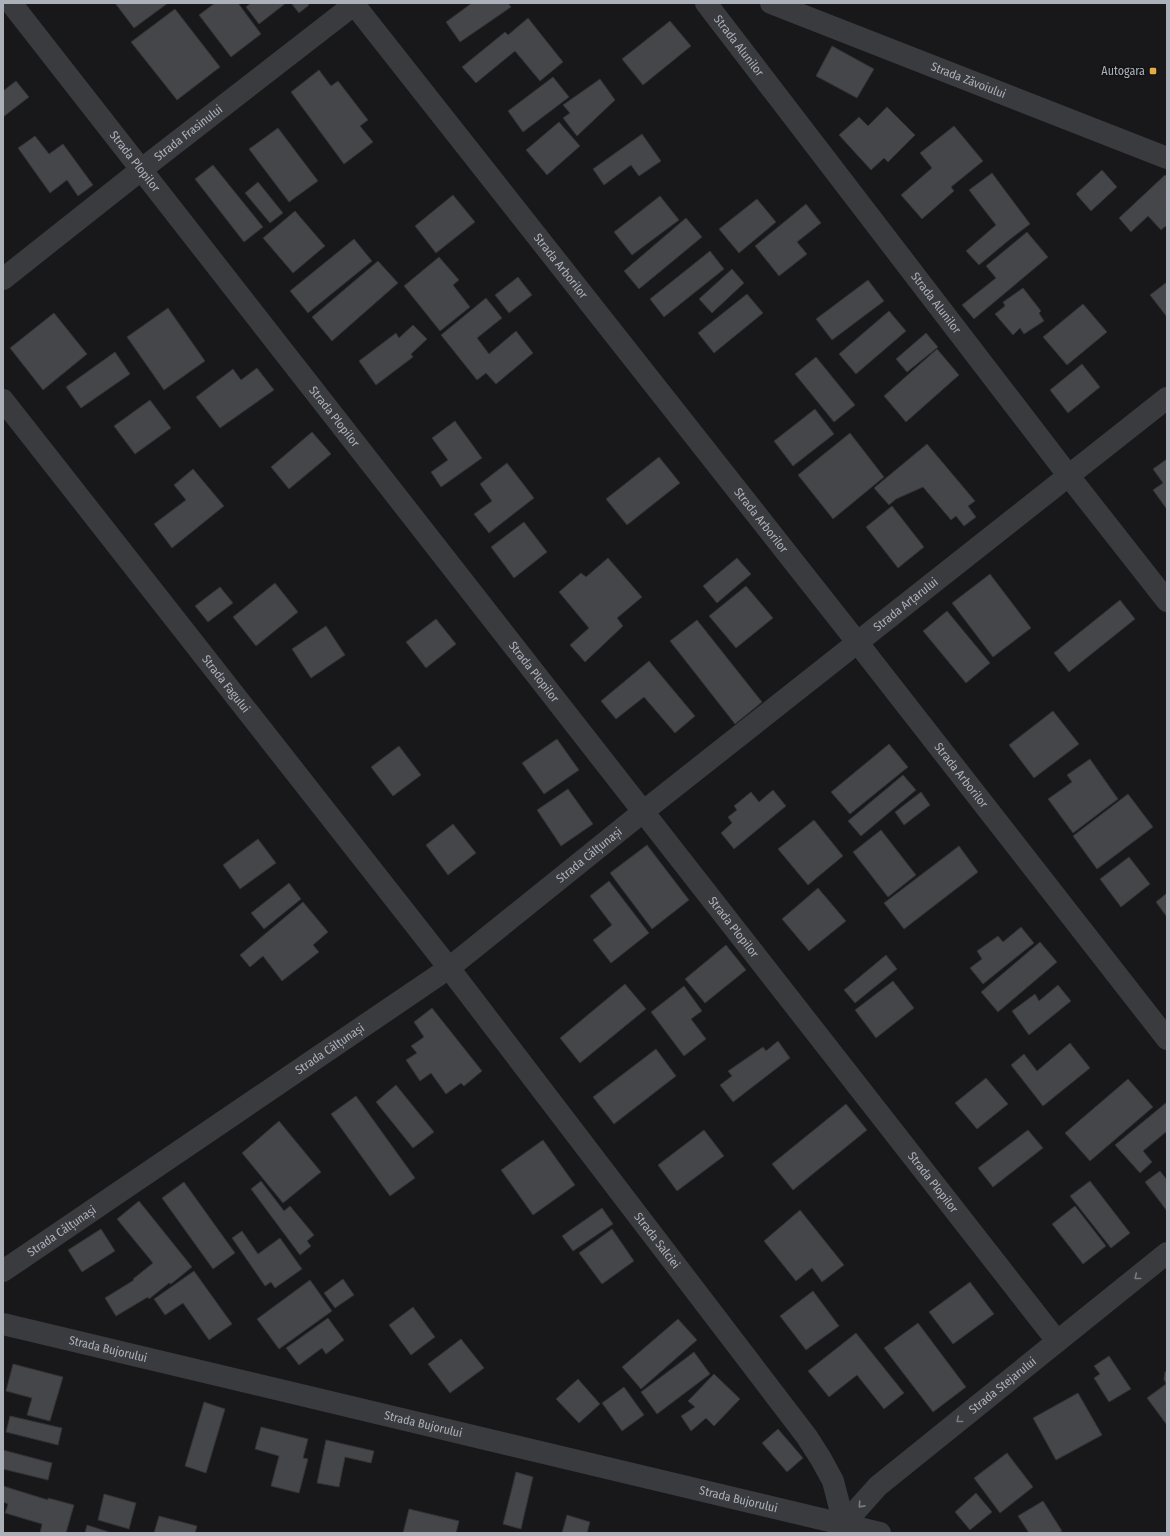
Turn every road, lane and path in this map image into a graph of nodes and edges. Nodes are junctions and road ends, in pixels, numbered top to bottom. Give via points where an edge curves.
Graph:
1 (11, 3) edge
2 (706, 3) edge
3 (771, 3) edge
4 (355, 4) edge
5 (1167, 158) edge
6 (142, 169) junction
7 (3, 280) edge
8 (1167, 398) edge
9 (3, 400) edge
10 (1068, 475) junction
11 (1167, 601) edge
12 (857, 642) junction
13 (644, 811) junction
14 (449, 968) junction
15 (1167, 1039) edge
16 (1167, 1253) edge
17 (3, 1271) edge
18 (3, 1324) edge
19 (1057, 1341) junction
20 (843, 1528) edge
21 (880, 1533) edge

1 - 6 street, Strada Plopilor
2 - 10 street, Strada Alunilor
3 - 5 street, Strada Zăvoiului
4 - 6 street, Strada Frasinului
4 - 12 street, Strada Arborilor
6 - 7 street, Strada Frasinului
6 - 13 street, Strada Plopilor
8 - 10 street, Strada Arțarului
9 - 14 street, Strada Fagului
10 - 11 street, Strada Alunilor
10 - 12 street, Strada Arțarului
12 - 13 street, Strada Arțarului
12 - 15 street, Strada Arborilor
13 - 14 street, Strada Călțunași
13 - 19 street, Strada Plopilor
14 - 17 street, Strada Călțunași
14 - 20 street, Strada Salciei via 807,1437 833,1481
16 -> 19 street, Strada Stejarului
18 - 20 street, Strada Bujorului
19 -> 20 street, Strada Stejarului via 878,1486
20 - 21 street, Strada Bujorului

